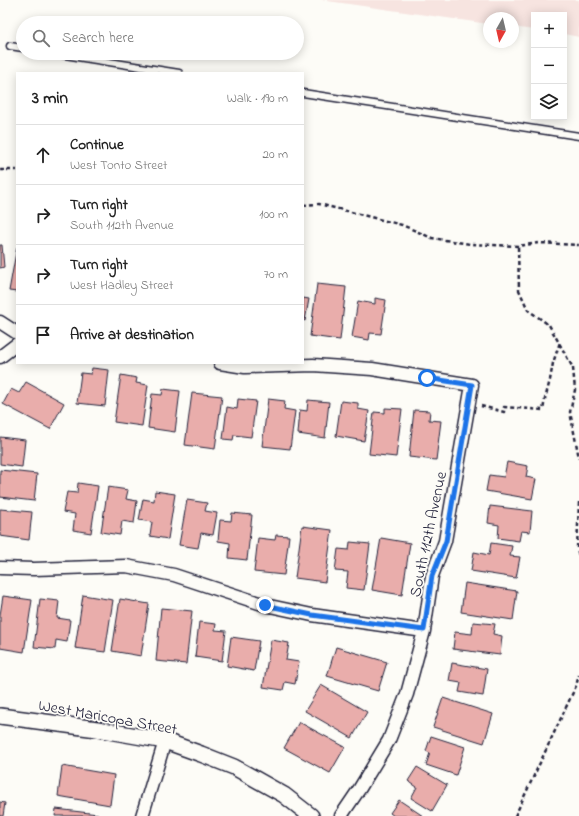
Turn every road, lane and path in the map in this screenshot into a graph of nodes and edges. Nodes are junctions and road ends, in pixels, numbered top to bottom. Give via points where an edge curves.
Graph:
1 (10, 46) dead end
2 (16, 47) edge
3 (96, 60) edge
4 (173, 72) edge
5 (304, 93) edge
6 (579, 136) edge
7 (0, 170) edge
8 (16, 170) edge
9 (304, 205) edge
10 (579, 245) edge
11 (518, 246) junction
12 (0, 322) edge
13 (16, 332) edge
14 (560, 342) junction
15 (16, 345) edge
16 (0, 357) edge
17 (226, 364) edge
18 (468, 404) junction
19 (579, 458) edge
20 (579, 502) edge
21 (579, 556) edge
22 (0, 568) edge
23 (424, 630) junction
24 (579, 675) edge
25 (0, 716) edge
26 (165, 741) junction
27 (142, 816) edge
28 (311, 816) edge
29 (341, 816) edge
30 (515, 816) edge

1 - 2 lane
3 - 4 lane
5 - 6 lane
7 - 8 path
9 - 11 path via 319,204 364,215 402,225 432,238 470,244
10 - 11 path via 539,243
11 - 14 path via 519,290 528,310 549,324
12 - 13 street
14 - 18 path via 543,410 504,407 504,412
14 - 19 path via 573,368 575,390 570,412
15 - 16 street
17 - 18 street, South 112th Avenue via 245,367 312,365 372,369 472,385
18 - 23 street, South 112th Avenue via 446,541 432,576
20 - 21 path
22 - 23 street via 126,566 174,575 265,605 312,615
23 - 29 street, South 112th Avenue via 407,694 389,740
24 - 30 path
25 - 26 street, West Maricopa Street
26 - 27 street
26 - 28 street, West Maricopa Street via 234,767 284,795

